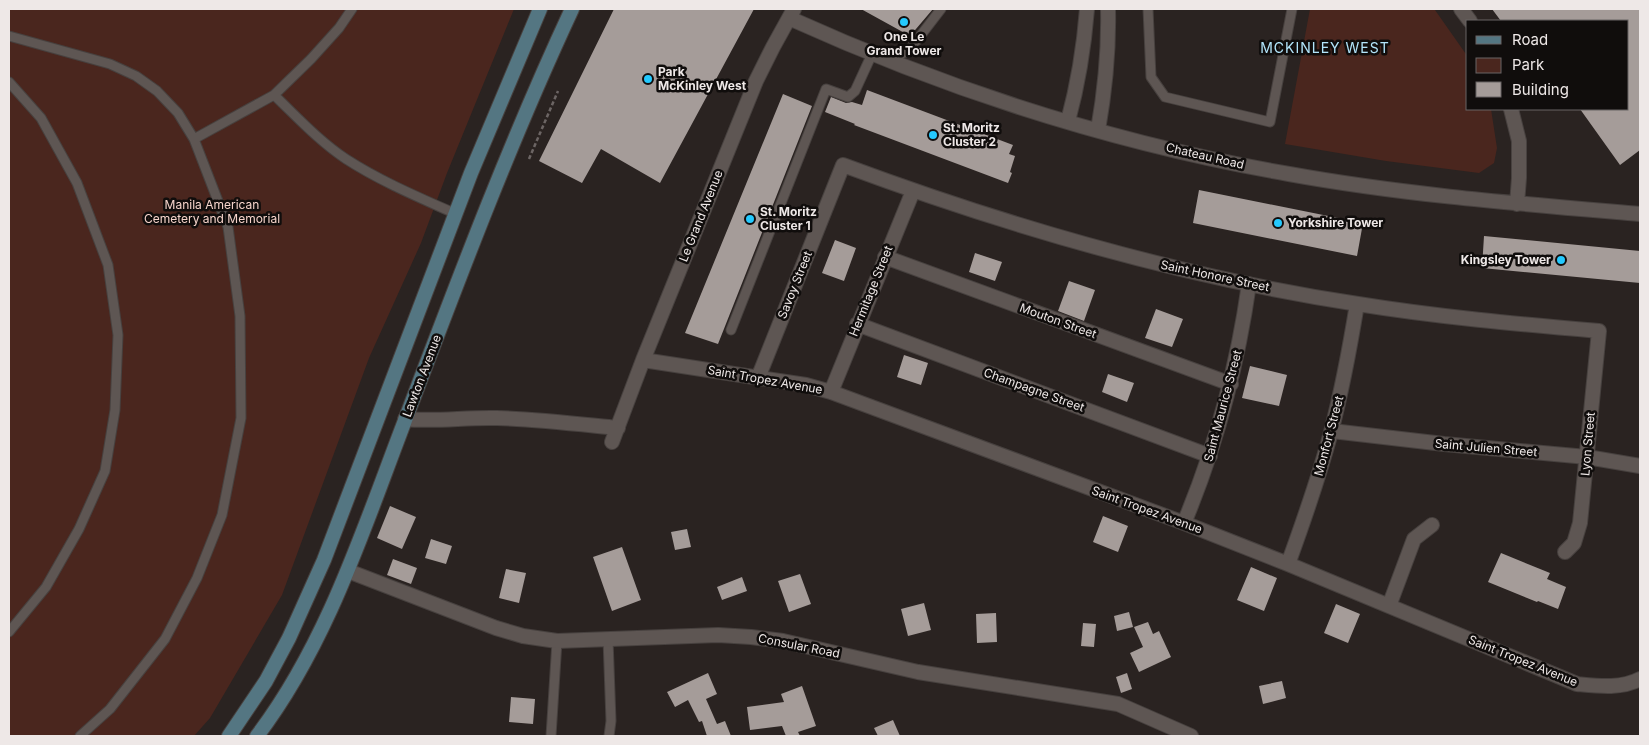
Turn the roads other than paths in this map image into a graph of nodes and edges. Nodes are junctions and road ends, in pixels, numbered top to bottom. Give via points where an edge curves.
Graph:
1 (352, 9) edge
2 (540, 9) edge
3 (572, 9) edge
4 (942, 9) edge
5 (1088, 9) edge
6 (1108, 9) edge
7 (1148, 9) edge
8 (1292, 9) edge
9 (1461, 9) edge
10 (792, 13) edge
11 (1469, 20) edge
12 (9, 36) edge
13 (872, 54) junction
14 (891, 61) junction
15 (9, 82) edge
16 (274, 95) junction
17 (1511, 110) edge
18 (1068, 121) junction
19 (1098, 130) junction
20 (194, 139) junction
21 (843, 165) joint
22 (913, 191) junction
23 (1517, 204) junction
24 (456, 214) junction
25 (1640, 214) edge
26 (885, 257) junction
27 (1250, 284) junction
28 (1357, 304) junction
29 (857, 324) junction
30 (730, 330) dead end
31 (1598, 331) joint
32 (643, 360) junction
33 (758, 378) junction
34 (1231, 384) junction
35 (830, 392) junction
36 (405, 419) junction
37 (618, 428) junction
38 (1332, 431) junction
39 (612, 442) dead end
40 (1210, 456) junction
41 (1587, 457) junction
42 (1640, 466) edge
43 (1184, 523) junction
44 (1432, 525) dead end
45 (1565, 552) dead end
46 (1288, 564) junction
47 (348, 571) junction
48 (1389, 606) junction
49 (9, 632) edge
50 (608, 639) junction
51 (557, 641) junction
52 (1640, 679) edge
53 (80, 736) edge
54 (229, 736) edge
55 (257, 736) edge
56 (551, 736) edge
57 (610, 736) edge
58 (1191, 736) edge

1 - 16 lane via 311,60
2 - 24 main road
3 - 36 main road, Lawton Avenue via 482,217
4 - 14 lane via 911,48
5 - 18 street via 1084,50
6 - 19 street via 1109,40
7 - 8 lane via 1151,77 1164,97 1270,122
9 - 11 street
10 - 13 street, Chateau Road
10 - 32 street, Le Grand Avenue via 756,81
12 - 20 lane via 110,64 136,76 157,91 178,113
13 - 14 street, Chateau Road
13 - 30 lane via 855,91 848,97 826,89
14 - 18 street, Chateau Road
15 - 49 lane via 42,118 77,184 108,265 118,335 115,410 105,470 79,530 46,587
16 - 20 lane
16 - 24 lane via 344,157 371,174
17 - 23 street via 1519,141
18 - 19 street, Chateau Road
19 - 23 street, Chateau Road via 1289,174 1389,190
20 - 53 lane via 228,227 240,316 241,418 222,515 197,578 164,639 110,709
21 - 22 street, Saint Honore Street
21 - 33 street, Savoy Street
22 - 26 street, Hermitage Street
22 - 27 street, Saint Honore Street via 1080,243
23 - 25 street, Chateau Road
24 - 54 main road via 324,560 266,681
26 - 29 street, Hermitage Street
26 - 34 street, Mouton Street
27 - 28 street, Saint Honore Street
27 - 34 street, Saint Maurice Street
28 - 31 street, Saint Honore Street
28 - 38 street, Monfort Street
29 - 35 street, Hermitage Street
29 - 40 street, Champagne Street
31 - 41 street, Lyon Street
32 - 33 street, Saint Tropez Avenue
32 - 37 street, Le Grand Avenue
33 - 35 street, Saint Tropez Avenue
34 - 40 street, Saint Maurice Street
35 - 43 street, Saint Tropez Avenue
36 - 37 street via 520,418
36 - 47 main road, Lawton Avenue
37 - 39 street, Le Grand Avenue
38 - 41 street, Saint Julien Street
38 - 46 street, Monfort Street
40 - 43 street, Saint Maurice Street
41 - 42 street, Saint Julien Street
41 - 45 street, Lyon Street via 1580,524 1574,543
43 - 46 street, Saint Tropez Avenue
44 - 48 street via 1414,539
46 - 48 street, Saint Tropez Avenue
47 - 51 street, Consular Road via 496,628
47 - 55 main road, Lawton Avenue via 280,707
48 - 52 street, Saint Tropez Avenue via 1577,684 1606,687
50 - 51 street, Consular Road
50 - 57 lane
50 - 58 street, Consular Road via 718,635 783,641 918,672 1118,704
51 - 56 lane

